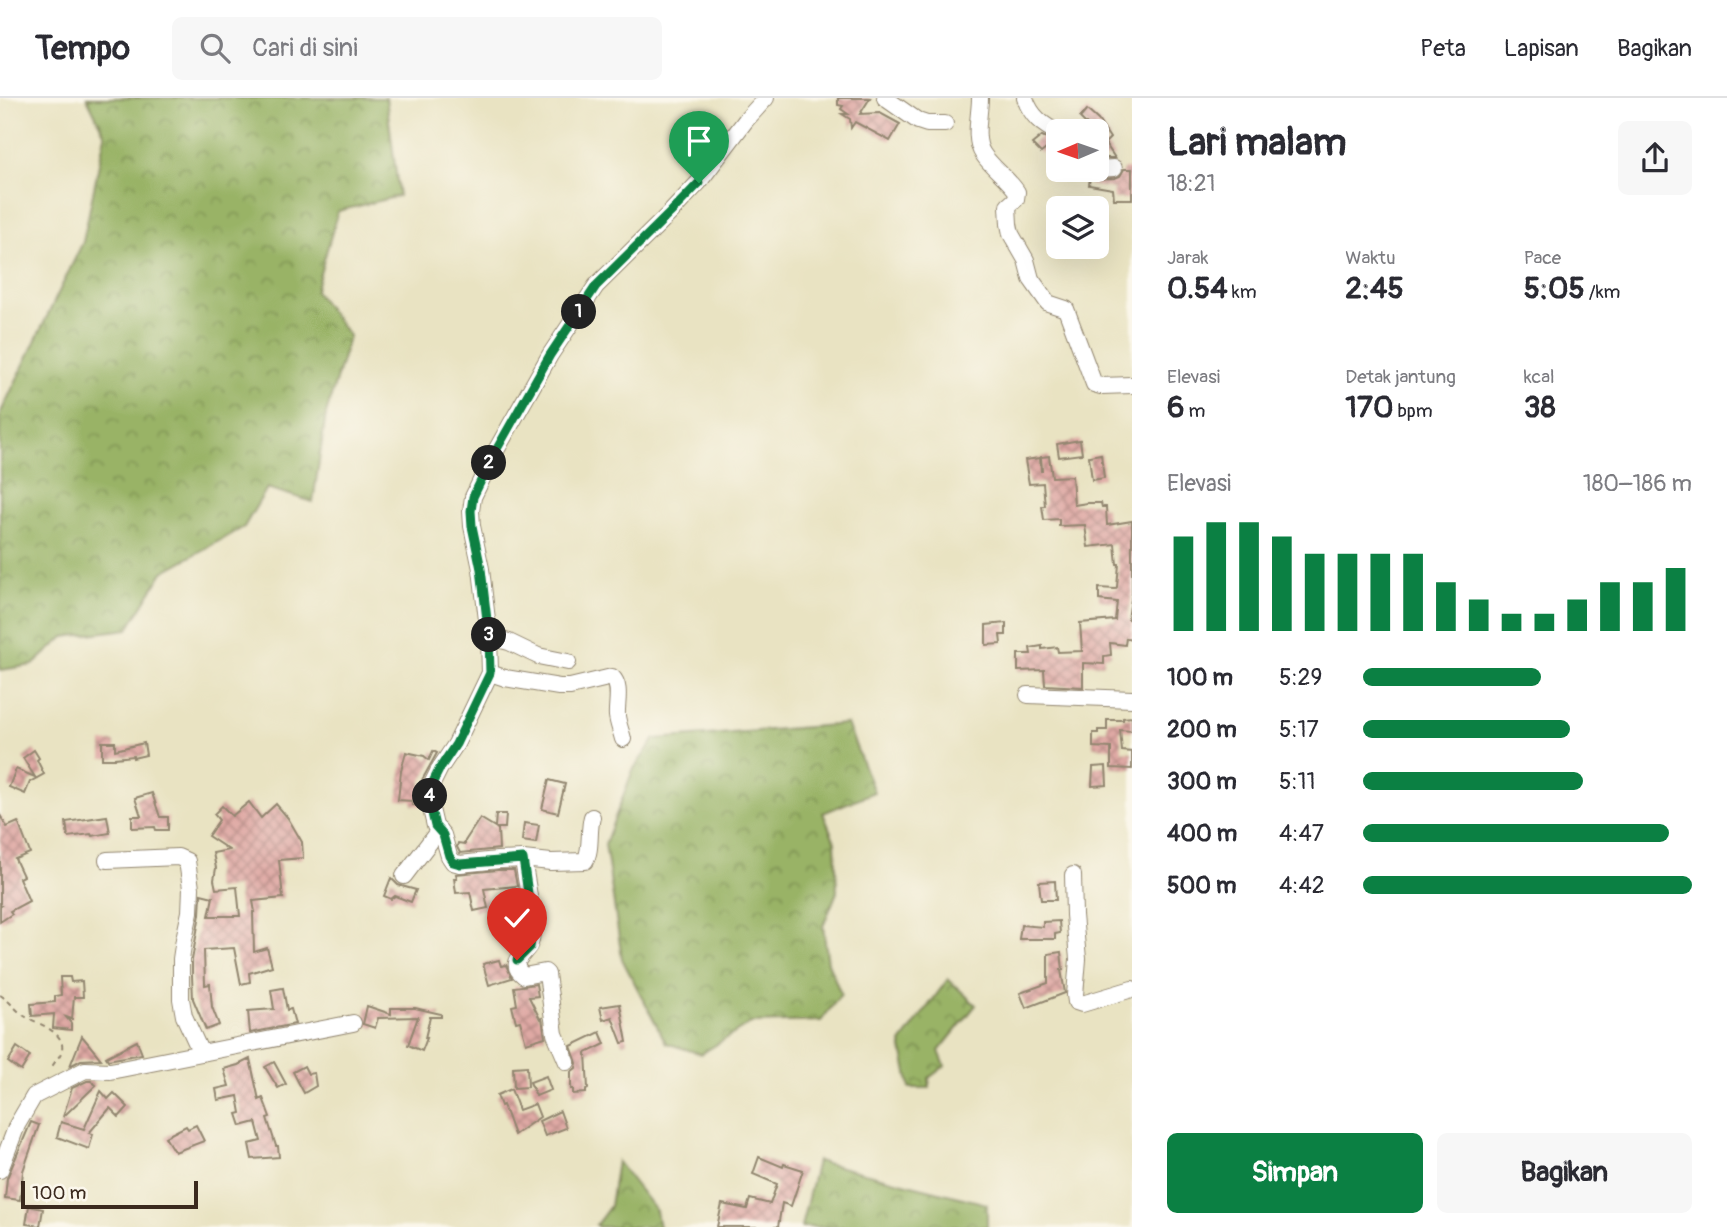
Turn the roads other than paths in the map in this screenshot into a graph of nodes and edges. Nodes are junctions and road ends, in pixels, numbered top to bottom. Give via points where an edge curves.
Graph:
1 (766, 98) edge
2 (885, 98) edge
3 (980, 98) edge
4 (1025, 98) edge
5 (945, 124) dead end
6 (1046, 127) edge
7 (1110, 168) edge
8 (1114, 168) dead end
9 (1132, 384) edge
10 (489, 637) junction
11 (568, 662) dead end
12 (490, 673) junction
13 (1028, 695) dead end
14 (1132, 699) edge
15 (622, 739) dead end
16 (592, 817) dead end
17 (439, 830) junction
18 (523, 859) junction
19 (107, 860) dead end
20 (1073, 874) dead end
21 (404, 876) dead end
22 (1132, 989) edge
23 (352, 1023) dead end
24 (201, 1053) junction
25 (567, 1062) dead end
26 (0, 1170) edge

1 - 10 street via 699,183 596,286 550,355 481,479 471,511
2 - 5 street via 918,121
3 - 9 street via 980,147 1017,192 1008,206 1009,224 1031,279 1048,303 1066,309 1094,384
4 - 6 street
7 - 8 street
10 - 11 street
10 - 12 street
12 - 15 street via 559,687 614,678
12 - 17 street via 432,784 431,809
13 - 14 street
16 - 18 street via 585,861
17 - 18 street via 453,862
17 - 21 street
18 - 25 street via 533,928 530,947 517,964 524,976 547,974 555,1034
19 - 24 street via 178,857 187,861 190,912 182,948 181,999
20 - 22 street via 1076,1002
23 - 24 street
24 - 26 street via 110,1071 85,1070 34,1096

